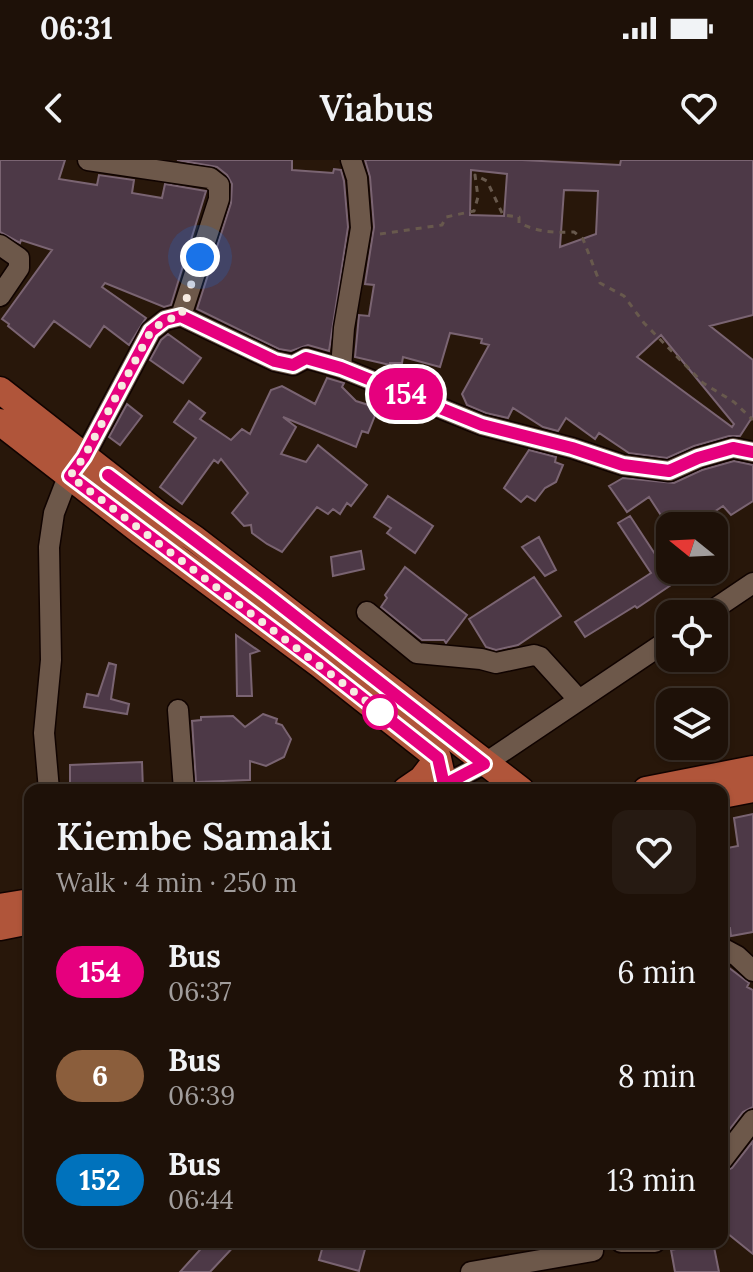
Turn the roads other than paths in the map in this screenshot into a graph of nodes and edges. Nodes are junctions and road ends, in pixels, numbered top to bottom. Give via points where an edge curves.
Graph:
1 (88, 160) edge
2 (344, 161) edge
3 (0, 245) edge
4 (0, 296) edge
5 (181, 316) junction
6 (341, 368) junction
7 (0, 390) edge
8 (0, 422) edge
9 (35, 432) junction
10 (753, 452) edge
11 (77, 466) junction
12 (753, 583) edge
13 (728, 600) edge
14 (367, 612) dead end
15 (656, 648) edge
16 (327, 655) junction
17 (579, 700) junction
18 (178, 710) dead end
19 (438, 758) junction
20 (484, 764) junction
21 (753, 769) edge
22 (48, 784) edge
23 (184, 784) edge
24 (415, 784) edge
25 (444, 784) edge
26 (452, 784) edge
27 (512, 784) edge
28 (677, 784) edge
29 (753, 789) edge
30 (728, 794) edge
31 (24, 903) edge
32 (0, 907) edge
33 (24, 922) edge
34 (0, 927) edge
35 (728, 951) edge
36 (753, 971) edge
37 (753, 1120) edge
38 (728, 1152) edge
39 (586, 1248) edge
40 (596, 1248) edge
41 (471, 1272) edge
42 (595, 1272) edge

1 - 5 street via 210,178 219,185
2 - 6 street via 357,178 361,228
3 - 4 street via 19,258 19,268
5 - 6 street via 275,361 293,365 306,358
5 - 11 street via 151,331
6 - 10 street via 482,425 623,465 669,471 733,448
7 - 9 main road
8 - 9 main road
9 - 11 main road
11 - 16 main road via 157,513 187,549
11 - 22 street via 57,504 49,547 51,660 44,733
12 - 13 street
14 - 17 street via 417,653 496,663 540,657
15 - 17 street
16 - 19 main road
16 - 20 main road
17 - 20 street
18 - 23 street
19 - 24 main road
19 - 25 main road
20 - 26 street
20 - 27 main road
21 - 28 main road
29 - 30 main road
31 - 32 main road
33 - 34 main road
35 - 36 street
37 - 38 street
39 - 41 street
40 - 42 street

